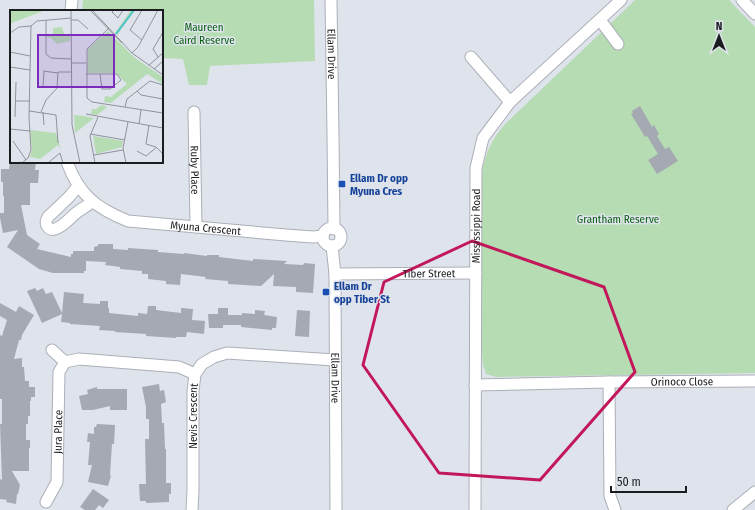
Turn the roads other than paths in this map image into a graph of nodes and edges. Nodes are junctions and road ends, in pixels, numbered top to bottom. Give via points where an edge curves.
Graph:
1 (72, 0) edge
2 (332, 0) edge
3 (621, 0) edge
4 (742, 0) edge
5 (71, 10) edge
6 (755, 14) edge
7 (600, 20) junction
8 (618, 44) dead end
9 (471, 57) dead end
10 (510, 102) junction
11 (194, 112) dead end
12 (66, 163) edge
13 (78, 186) junction
14 (92, 202) junction
15 (196, 227) junction
16 (334, 229) junction
17 (323, 236) junction
18 (332, 246) junction
19 (476, 273) junction
20 (334, 274) junction
21 (52, 350) dead end
22 (334, 360) junction
23 (65, 362) junction
24 (195, 374) junction
25 (755, 381) edge
26 (609, 382) junction
27 (475, 385) junction
28 (755, 492) edge
29 (46, 502) dead end
30 (192, 510) edge
31 (336, 510) edge
32 (475, 510) edge
33 (615, 510) edge
34 (733, 510) edge

1 - 5 street
2 - 16 street, Ellam Drive
3 - 7 street, Mississippi Road
4 - 6 street
7 - 8 street
7 - 10 street, Mississippi Road
9 - 10 street
10 - 19 street, Mississippi Road via 483,138 476,168
11 - 15 street, Ruby Place
12 - 13 street, Myuna Crescent
13 - 14 street, Myuna Crescent
13 - 14 street via 48,217 48,228 56,229
14 - 15 street, Myuna Crescent via 106,212 128,221
15 - 17 street, Myuna Crescent
16 - 17 street via 328,229
16 - 18 street via 341,237 340,242
17 - 18 street via 325,244
18 - 20 street, Ellam Drive
19 - 20 street, Tiber Street
19 - 27 street, Mississippi Road
20 - 22 street, Ellam Drive
21 - 23 street
22 - 24 street, Nevis Crescent via 227,354 214,357 202,364
22 - 31 street, Ellam Drive
23 - 24 street via 79,360 179,367
23 - 29 street, Jura Place via 59,372 57,482
24 - 30 street, Nevis Crescent
25 - 26 street, Orinoco Close
26 - 27 street, Orinoco Close
26 - 33 street via 610,496
27 - 32 street, Mississippi Road
28 - 34 street

